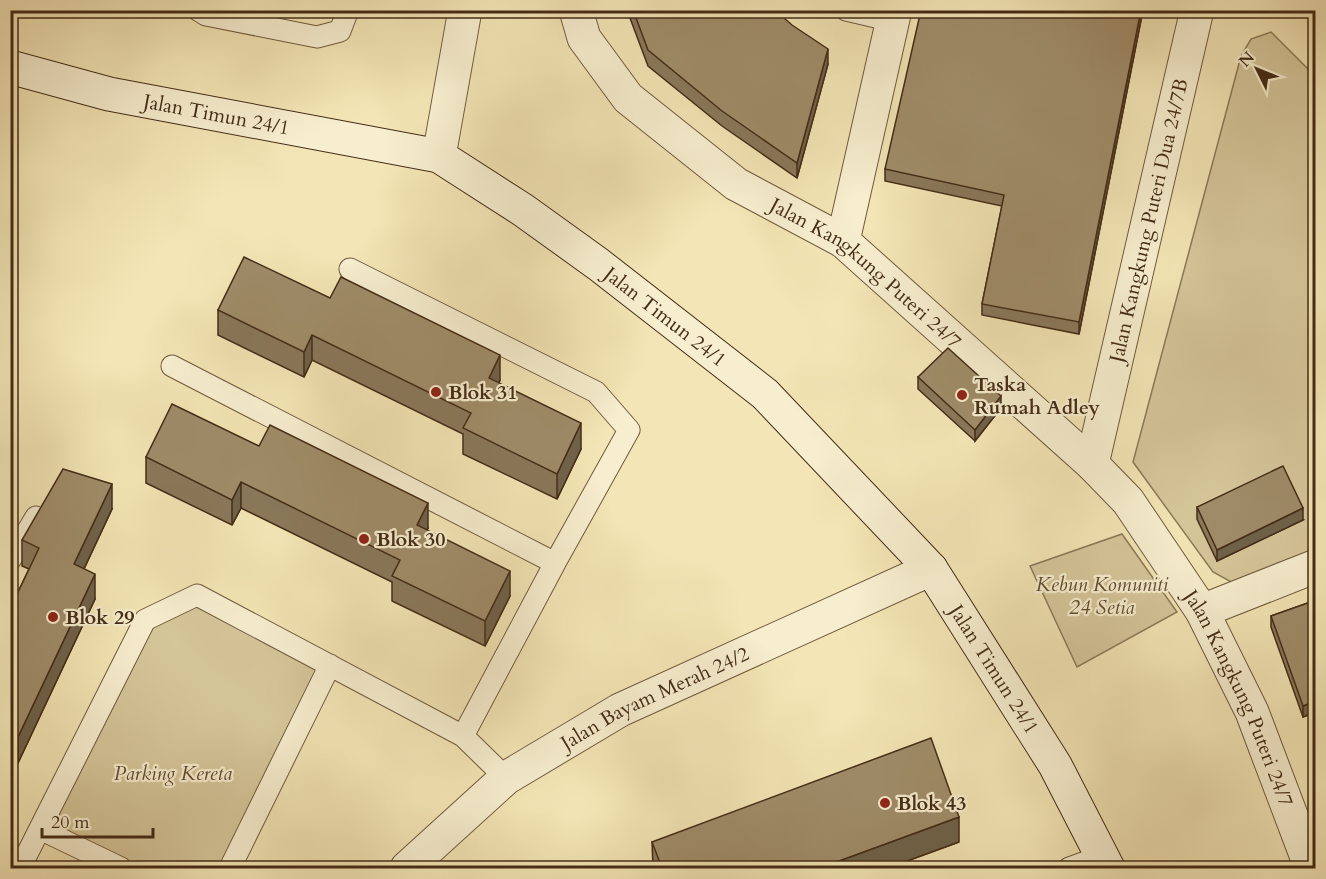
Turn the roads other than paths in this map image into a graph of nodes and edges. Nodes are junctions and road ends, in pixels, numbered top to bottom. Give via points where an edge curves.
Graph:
1 (198, 10) edge
2 (348, 10) edge
3 (465, 10) edge
4 (576, 10) edge
5 (846, 10) edge
6 (1197, 10) edge
7 (894, 16) edge
8 (10, 67) edge
9 (439, 156) junction
10 (843, 241) junction
11 (350, 269) dead end
12 (172, 366) dead end
13 (1092, 464) junction
14 (46, 500) edge
15 (10, 560) edge
16 (555, 563) junction
17 (1316, 566) edge
18 (931, 569) junction
19 (1202, 611) junction
20 (330, 665) junction
21 (463, 736) junction
22 (507, 778) junction
23 (40, 829) junction
24 (1105, 862) edge
25 (20, 868) edge
26 (120, 868) edge
27 (230, 868) edge
28 (407, 868) edge
29 (1069, 868) edge
30 (1311, 868) edge

1 - 2 lane via 206,15 317,37 340,30
3 - 9 street
4 - 10 street, Jalan Kangkung Puteri 24/7 via 584,38 628,98 736,184
5 - 7 lane
6 - 13 street, Jalan Kangkung Puteri Dua 24/7B
7 - 10 street
8 - 9 street, Jalan Timun 24/1 via 109,94
9 - 18 street, Jalan Timun 24/1 via 598,264 765,394
10 - 13 street, Jalan Kangkung Puteri 24/7
11 - 16 lane via 596,392 629,430
12 - 16 lane
13 - 19 street, Jalan Kangkung Puteri 24/7 via 1128,501
14 - 15 lane
16 - 21 lane
17 - 19 street
18 - 22 street, Jalan Bayam Merah 24/2 via 620,710
18 - 24 street, Jalan Timun 24/1 via 1055,765
19 - 30 street, Jalan Kangkung Puteri 24/7 via 1252,712
20 - 21 lane
20 - 23 lane via 197,595 145,621
20 - 27 lane
21 - 22 lane
22 - 28 street, Jalan Bayam Merah 24/2
23 - 25 lane
23 - 26 lane
24 - 29 lane

